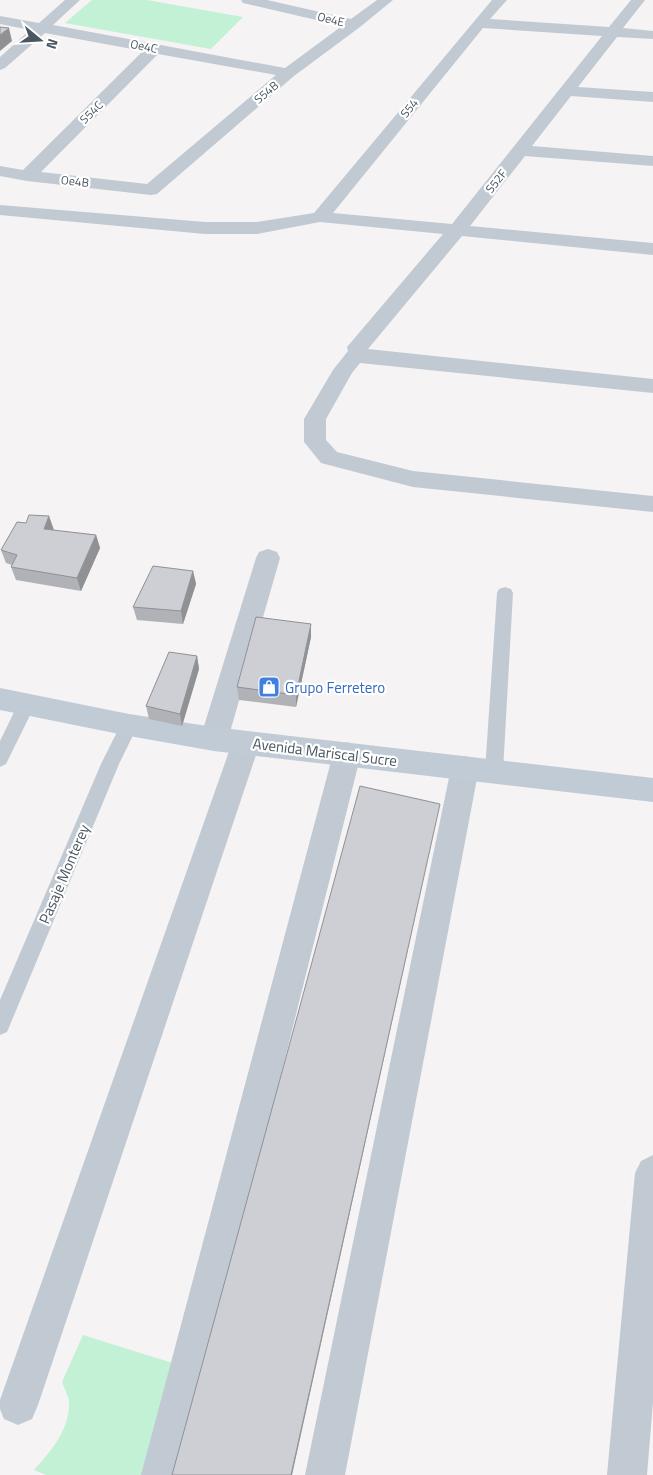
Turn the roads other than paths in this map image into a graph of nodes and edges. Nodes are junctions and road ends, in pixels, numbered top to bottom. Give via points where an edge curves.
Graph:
1 (72, 0) edge
2 (248, 0) edge
3 (386, 0) edge
4 (500, 0) edge
5 (638, 0) edge
6 (0, 20) edge
7 (478, 23) junction
8 (355, 24) junction
9 (42, 26) junction
10 (612, 32) junction
11 (653, 35) edge
12 (154, 48) junction
13 (0, 65) edge
14 (288, 72) junction
15 (566, 91) junction
16 (653, 97) edge
17 (519, 150) junction
18 (653, 161) edge
19 (0, 171) edge
20 (27, 176) junction
21 (151, 190) joint
22 (0, 210) edge
23 (320, 217) junction
24 (458, 230) junction
25 (653, 249) edge
26 (361, 355) junction
27 (653, 386) edge
28 (653, 504) edge
29 (268, 558) dead end
30 (505, 594) dead end
31 (0, 699) edge
32 (26, 705) junction
33 (130, 725) junction
34 (214, 739) junction
35 (246, 743) junction
36 (347, 754) junction
37 (0, 759) edge
38 (465, 768) junction
39 (494, 771) junction
40 (653, 790) edge
41 (0, 1025) edge
42 (653, 1173) edge
43 (18, 1405) dead end
44 (161, 1475) edge
45 (325, 1475) edge
46 (627, 1475) edge

1 - 9 street
2 - 8 street, Oe4E
3 - 8 street, S54B
4 - 7 street, S54
5 - 10 street, S52F
6 - 9 street, Oe4C
7 - 10 street
7 - 23 street, S54
8 - 14 street, S54B
9 - 12 street, Oe4C
9 - 13 street
10 - 11 street
10 - 15 street, S52F
12 - 14 street, Oe4C
12 - 20 street, S54C
14 - 21 street, S54B
15 - 16 street
15 - 17 street, S52F
17 - 18 street
17 - 24 street, S52F
19 - 20 street, Oe4B
20 - 21 street, Oe4B
22 - 23 street via 205,228 257,228
23 - 24 street
24 - 25 street
24 - 26 street, S52F via 357,347
26 - 27 street
26 - 28 street via 343,370 315,419 315,442 329,458 413,479
29 - 34 street
30 - 39 lane
31 - 32 main road, Avenida Mariscal Sucre
32 - 33 main road, Avenida Mariscal Sucre
32 - 37 lane
33 - 34 main road, Avenida Mariscal Sucre
33 - 41 lane, Pasaje Monterey via 110,764
34 - 35 main road, Avenida Mariscal Sucre
35 - 36 main road, Avenida Mariscal Sucre
35 - 43 street
36 - 38 main road, Avenida Mariscal Sucre
36 - 44 street
38 - 39 main road, Avenida Mariscal Sucre
38 - 45 street
39 - 40 main road, Avenida Mariscal Sucre
42 - 46 street

